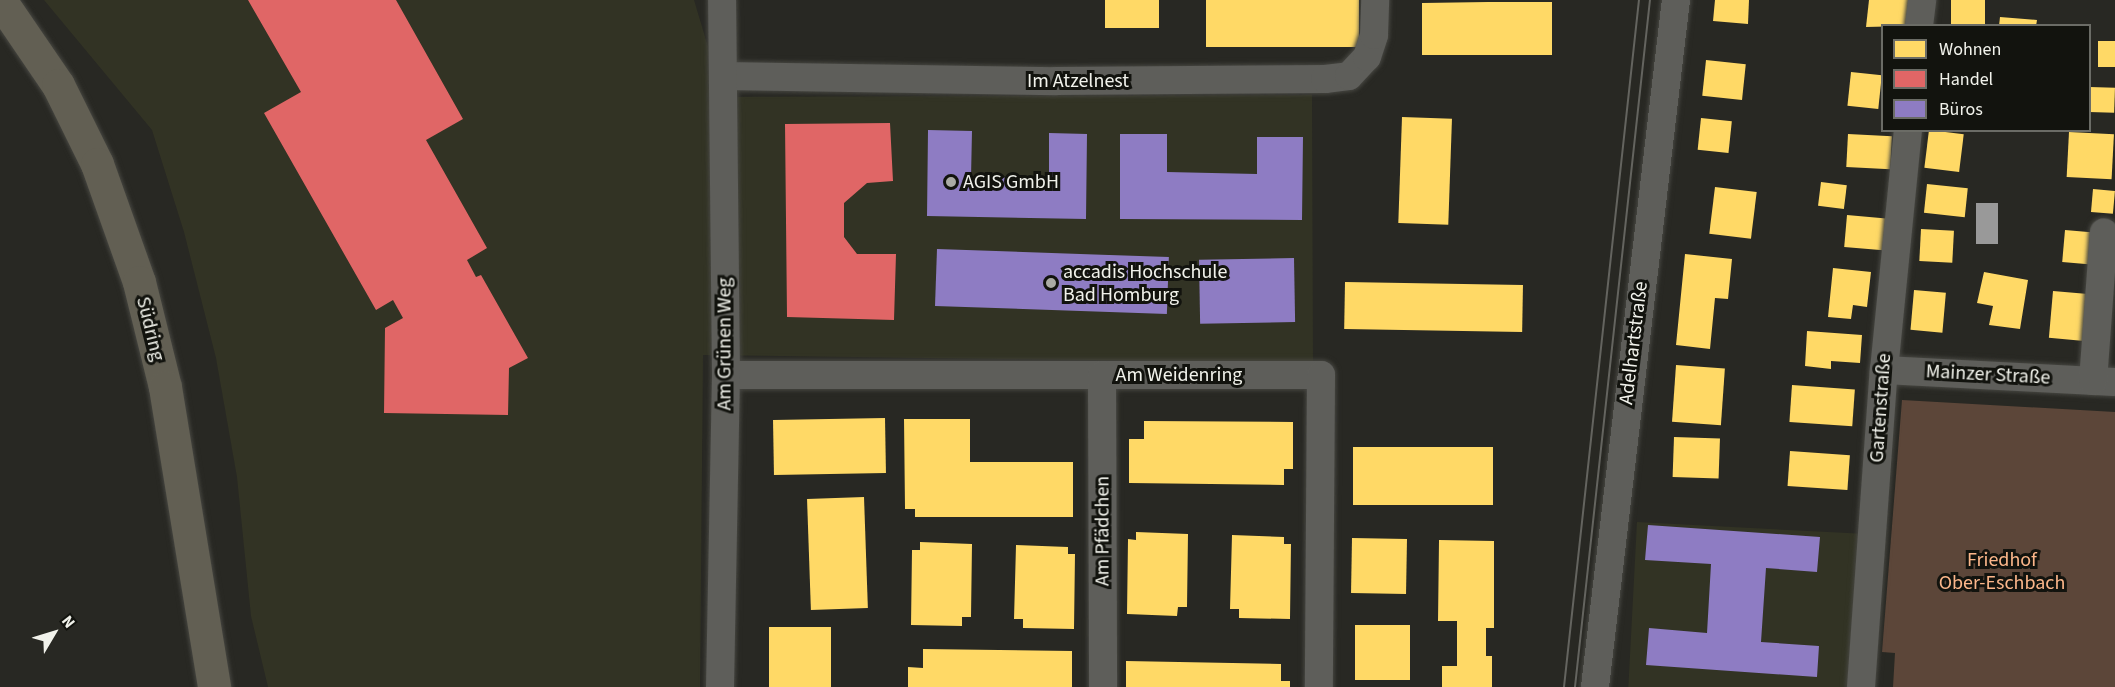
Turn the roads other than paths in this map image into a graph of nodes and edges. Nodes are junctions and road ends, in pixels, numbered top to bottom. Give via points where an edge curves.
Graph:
1 (0, 0) edge
2 (17, 0) edge
3 (722, 0) edge
4 (1375, 0) edge
5 (1676, 0) edge
6 (1922, 0) edge
7 (1919, 24) edge
8 (723, 76) junction
9 (58, 85) junction
10 (1908, 132) edge
11 (2104, 232) dead end
12 (1884, 370) junction
13 (726, 375) junction
14 (1102, 375) junction
15 (2104, 382) edge
16 (214, 687) edge
17 (720, 687) edge
18 (1103, 687) edge
19 (1319, 687) edge
20 (1595, 687) edge
21 (1861, 687) edge

1 - 9 main road, Südring
2 - 9 main road
3 - 8 street, Am Grünen Weg
4 - 8 street, Im Atzelnest via 1374,35 1367,57 1349,76 1325,79 1056,81
5 - 20 street, Adelhartstraße
6 - 7 street
8 - 13 street, Am Grünen Weg
9 - 16 main road, Südring via 97,164 139,282 165,387
10 - 12 street, Gartenstraße
11 - 15 street, Mainzer Straße
12 - 15 street, Mainzer Straße
12 - 21 street, Gartenstraße
13 - 14 street, Am Weidenring
13 - 17 street, Am Grünen Weg
14 - 18 street, Am Pfädchen
14 - 19 street, Am Weidenring via 1320,375

